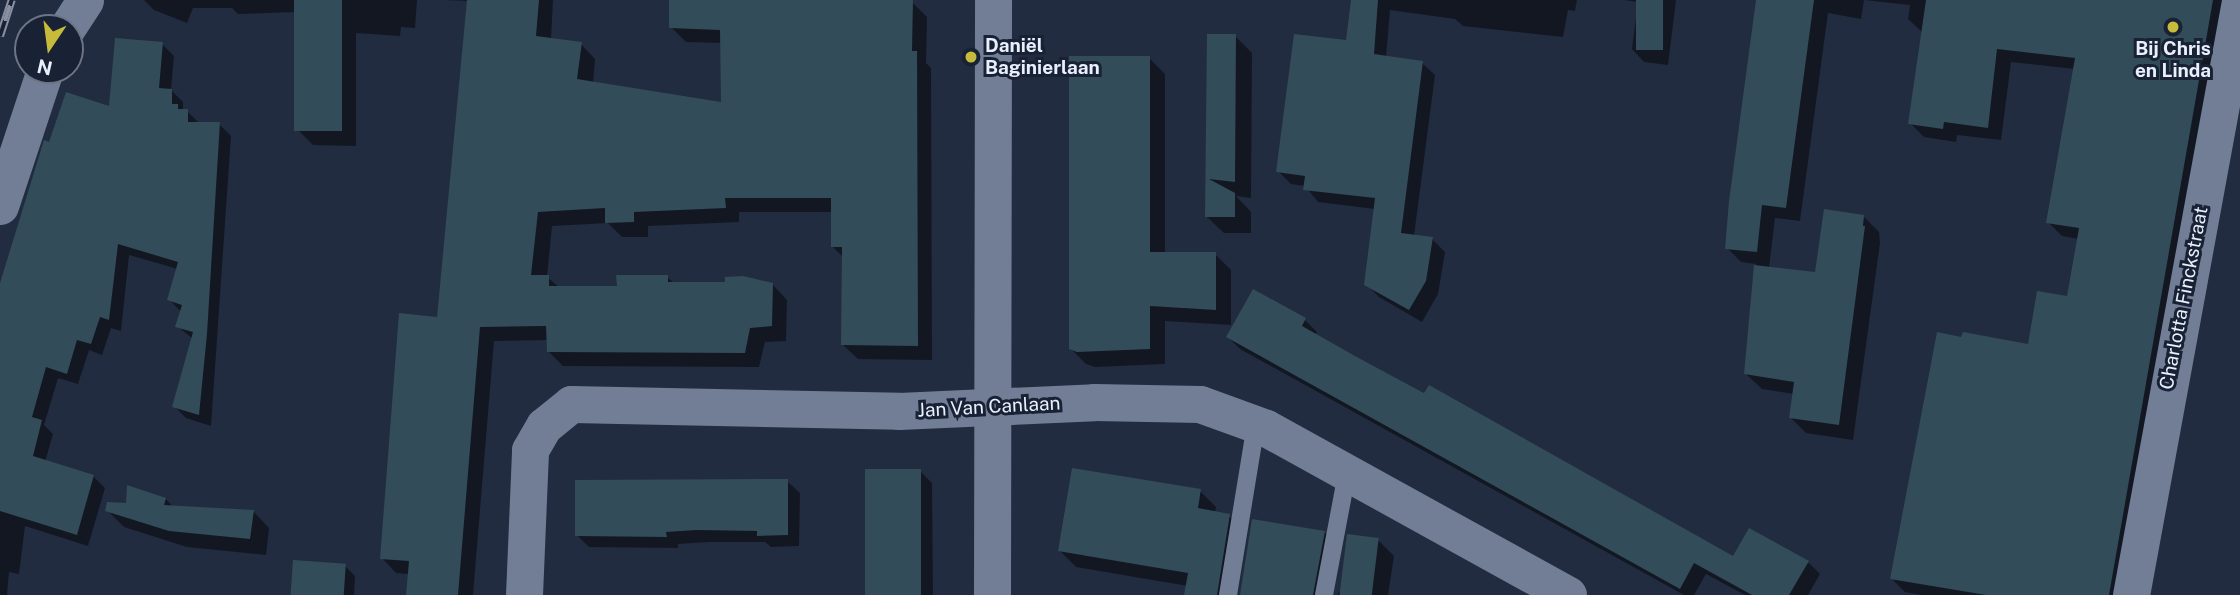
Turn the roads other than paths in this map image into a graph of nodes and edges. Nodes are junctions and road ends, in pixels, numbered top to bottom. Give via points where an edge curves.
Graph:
1 (993, 0) edge
2 (2240, 1) edge
3 (40, 84) edge
4 (0, 206) edge
5 (992, 405) junction
6 (1256, 424) junction
7 (1346, 473) junction
8 (1547, 590) edge
9 (524, 595) edge
10 (992, 595) edge
11 (1228, 595) edge
12 (1324, 595) edge
13 (2131, 595) edge

1 - 5 street
2 - 13 street, Charlotta Finckstraat
3 - 4 street
5 - 6 street, Jan Van Canlaan via 1200,404
5 - 9 street, Jan Van Canlaan via 899,411 570,404 544,426 530,450
5 - 10 street
6 - 7 street, Jan Van Canlaan
6 - 11 lane
7 - 8 street, Jan Van Canlaan
7 - 12 lane

